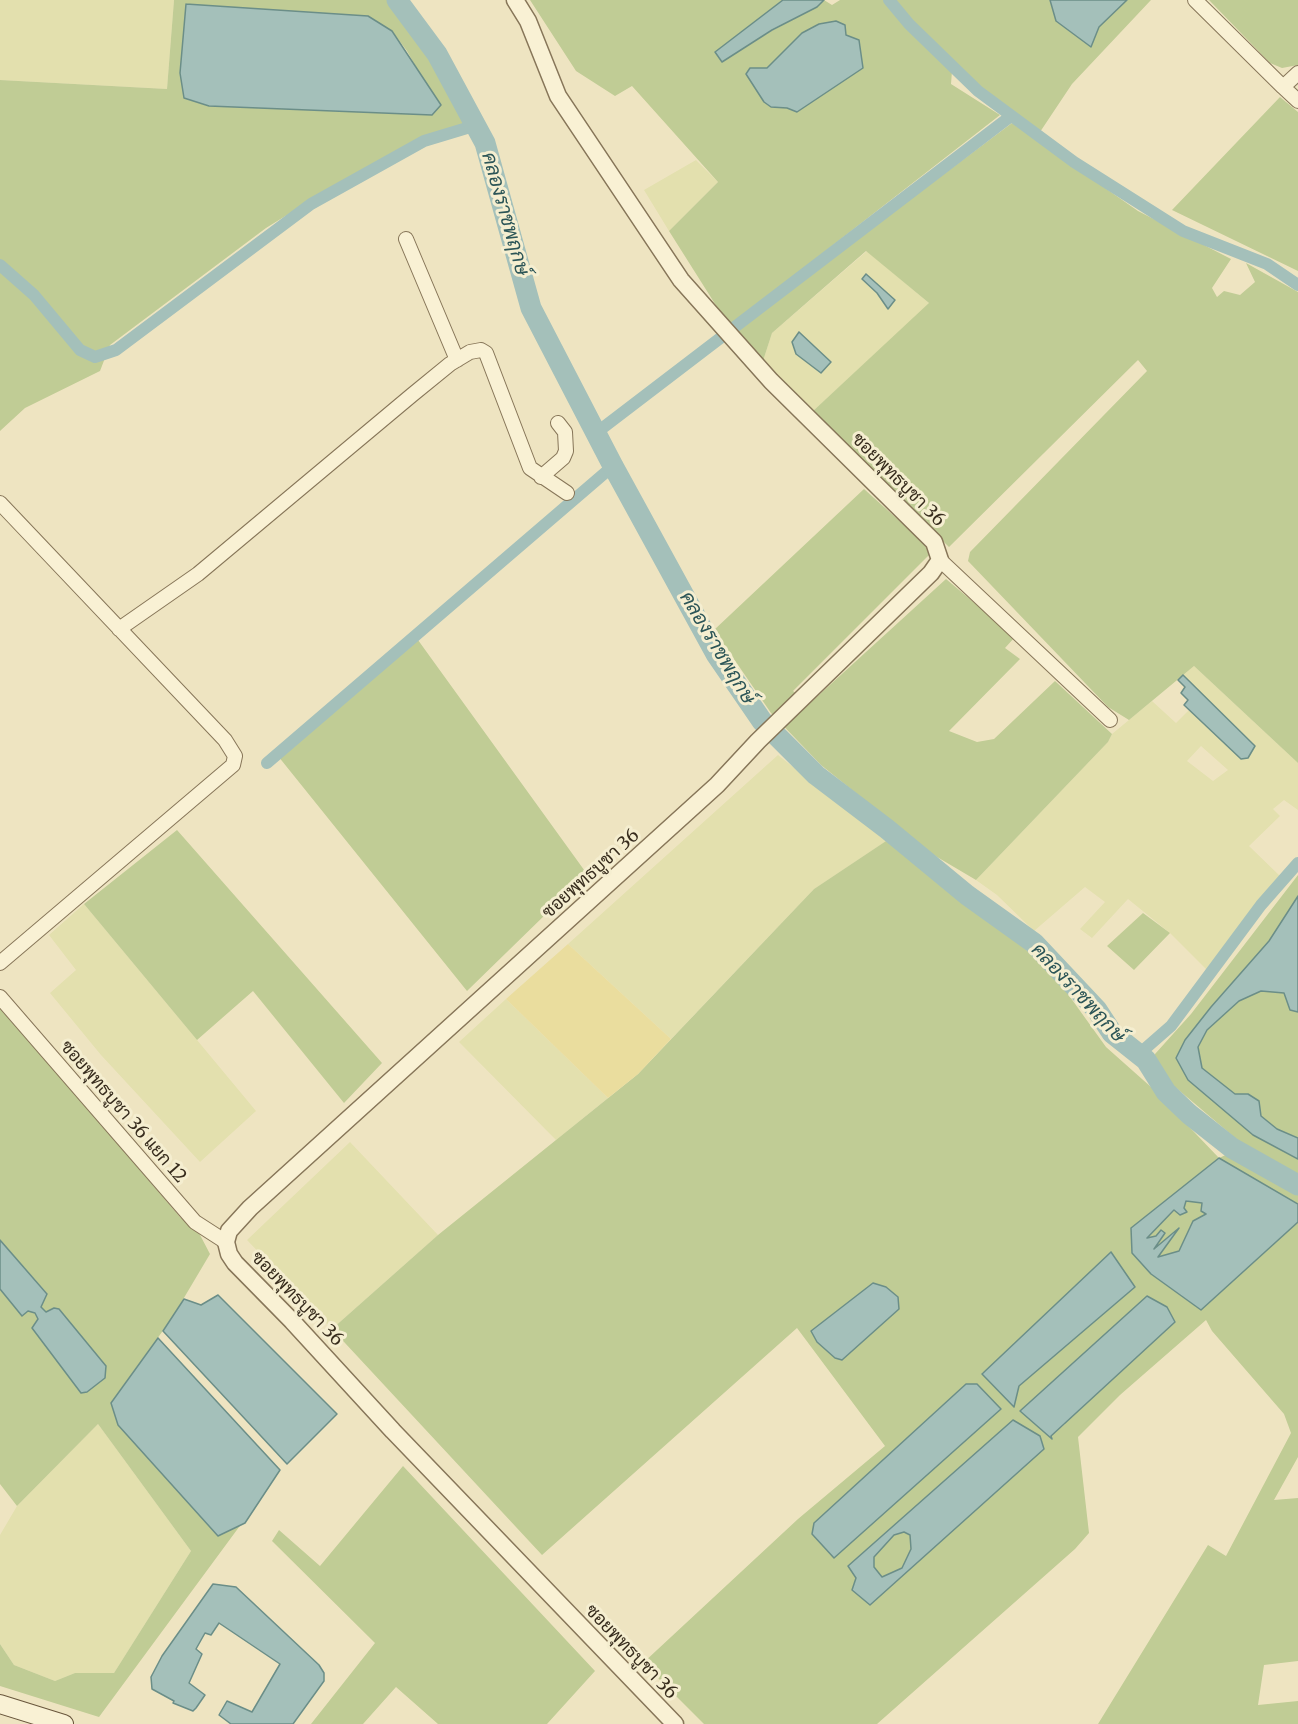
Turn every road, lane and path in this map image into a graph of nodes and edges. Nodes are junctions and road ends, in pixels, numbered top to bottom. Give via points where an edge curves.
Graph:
1 (515, 0) edge
2 (1195, 0) edge
3 (1298, 73) edge
4 (1283, 87) junction
5 (1298, 101) edge
6 (406, 239) dead end
7 (457, 360) junction
8 (558, 423) dead end
9 (541, 477) junction
10 (567, 493) dead end
11 (0, 503) edge
12 (940, 560) junction
13 (119, 629) junction
14 (1110, 720) dead end
15 (0, 963) edge
16 (0, 997) edge
17 (226, 1242) junction
18 (0, 1704) edge
19 (61, 1724) edge
20 (675, 1724) edge

1 - 12 street, ซอยพุทธบูชา 36 via 528,21 558,96 681,280 739,347 934,542
2 - 4 street
3 - 4 street
4 - 5 street
6 - 7 street
7 - 9 street via 470,352 486,353 524,458
7 - 13 street via 198,574
8 - 9 street via 565,432 566,451
9 - 10 street
11 - 13 street
12 - 14 street
12 - 17 street, ซอยพุทธบูชา 36 via 932,573 717,785 250,1208 229,1231
13 - 15 street via 225,740 233,750 233,765
16 - 17 street, ซอยพุทธบูชา 36 แยก 12 via 195,1222
17 - 20 street, ซอยพุทธบูชา 36 via 235,1263
18 - 19 main road

